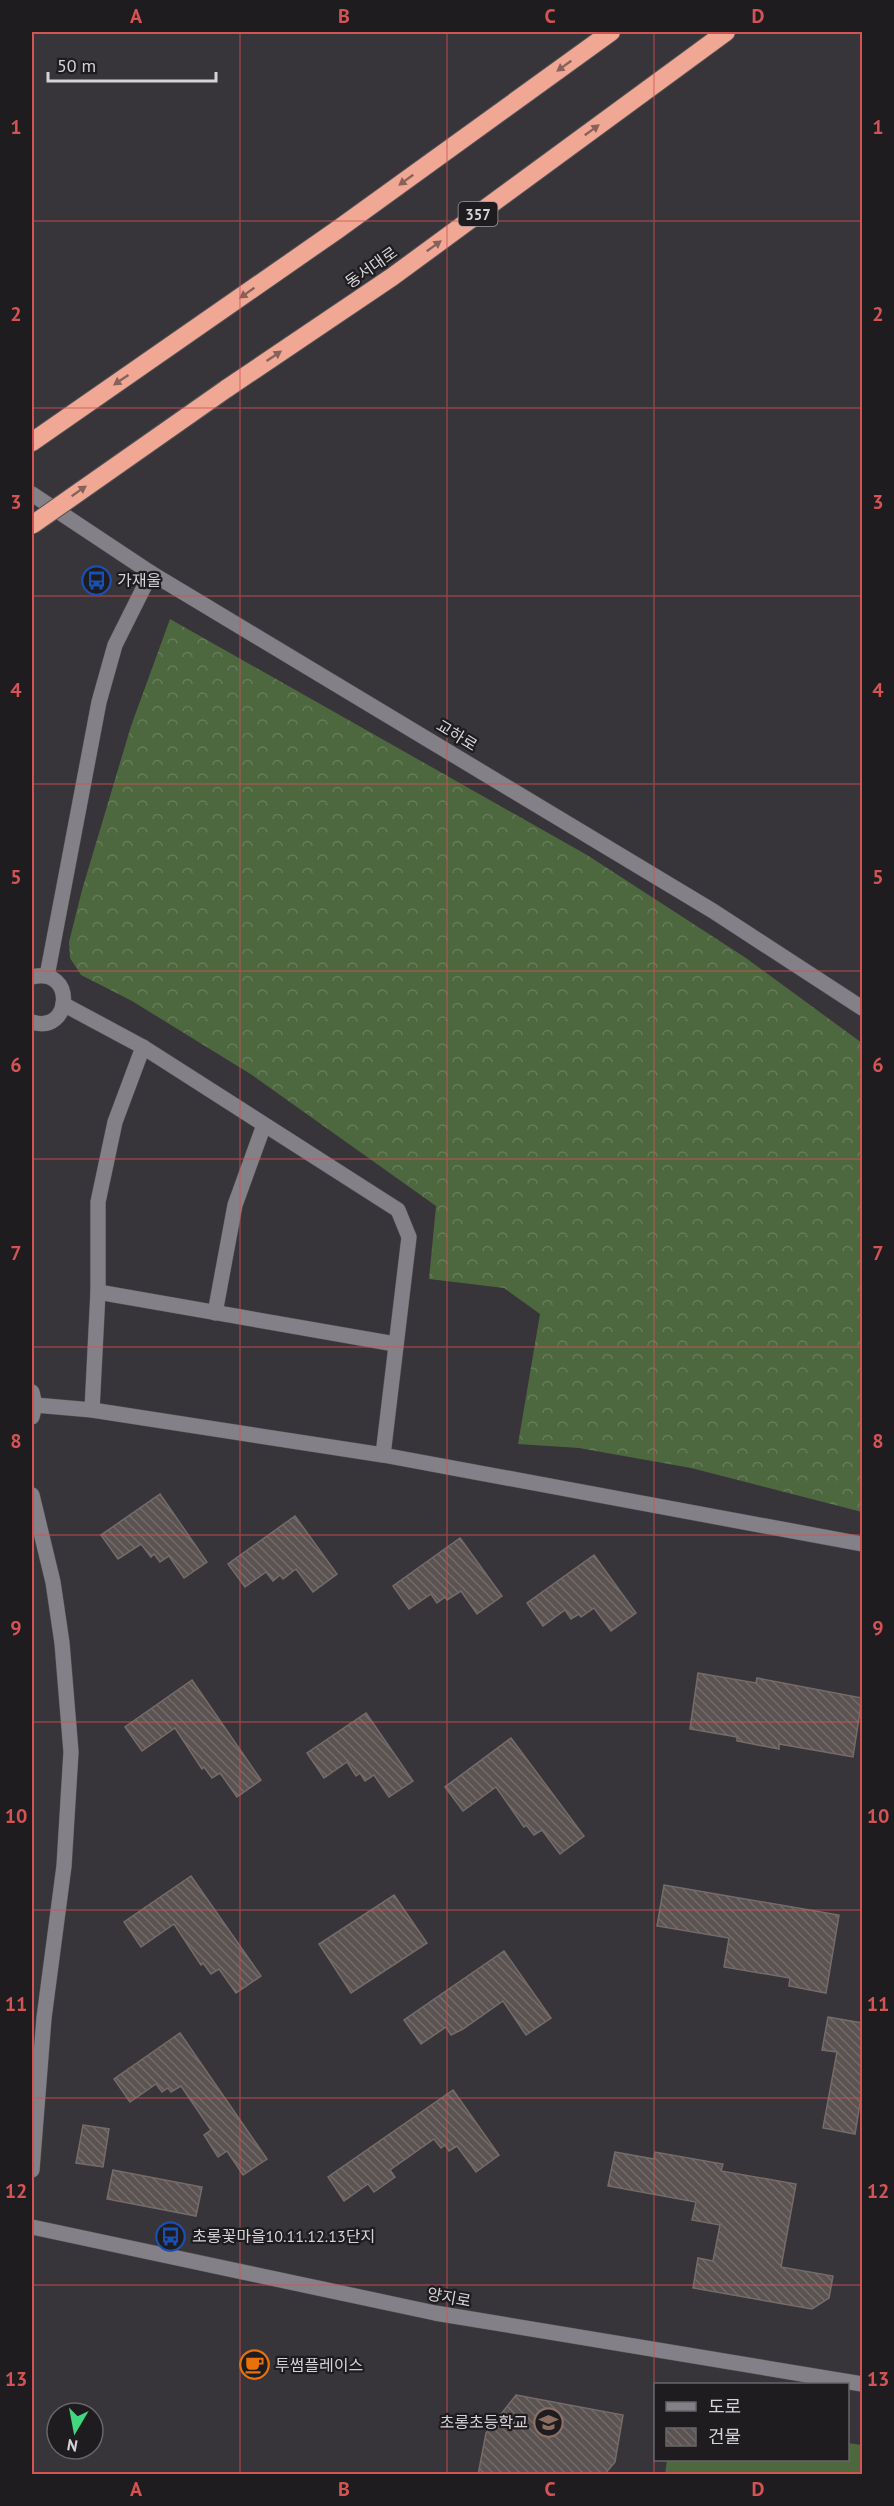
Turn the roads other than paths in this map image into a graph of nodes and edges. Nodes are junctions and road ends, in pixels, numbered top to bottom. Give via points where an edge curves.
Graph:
1 (611, 32) edge
2 (726, 32) edge
3 (32, 442) edge
4 (32, 494) edge
5 (32, 525) edge
6 (151, 573) junction
7 (39, 977) edge
8 (63, 1004) junction
9 (862, 1008) edge
10 (32, 1026) edge
11 (143, 1047) junction
12 (264, 1125) junction
13 (98, 1292) junction
14 (215, 1313) junction
15 (395, 1344) junction
16 (33, 1405) edge
17 (92, 1410) junction
18 (383, 1455) junction
19 (32, 1495) edge
20 (862, 1544) edge
21 (32, 2170) edge
22 (32, 2227) edge
23 (862, 2384) edge

1 -> 3 highway via 337,230
5 -> 2 highway, 동서대로 / 357, bridge via 392,277
4 - 6 street, 교하로
6 - 7 street via 115,645 99,702
6 - 9 street, 교하로 via 713,911
7 - 8 street via 60,985
8 - 10 street via 53,1020
8 - 11 street
11 - 12 street
11 - 13 street via 116,1122 98,1202
12 - 14 street via 235,1205
12 - 15 street via 398,1210 409,1237
13 - 14 street
13 - 17 street
14 - 15 street
15 - 18 street
16 - 17 street
17 - 18 street
18 - 20 street
19 - 21 street via 54,1582 71,1752 64,1866 44,2018
22 - 23 street, 양지로 via 435,2313

